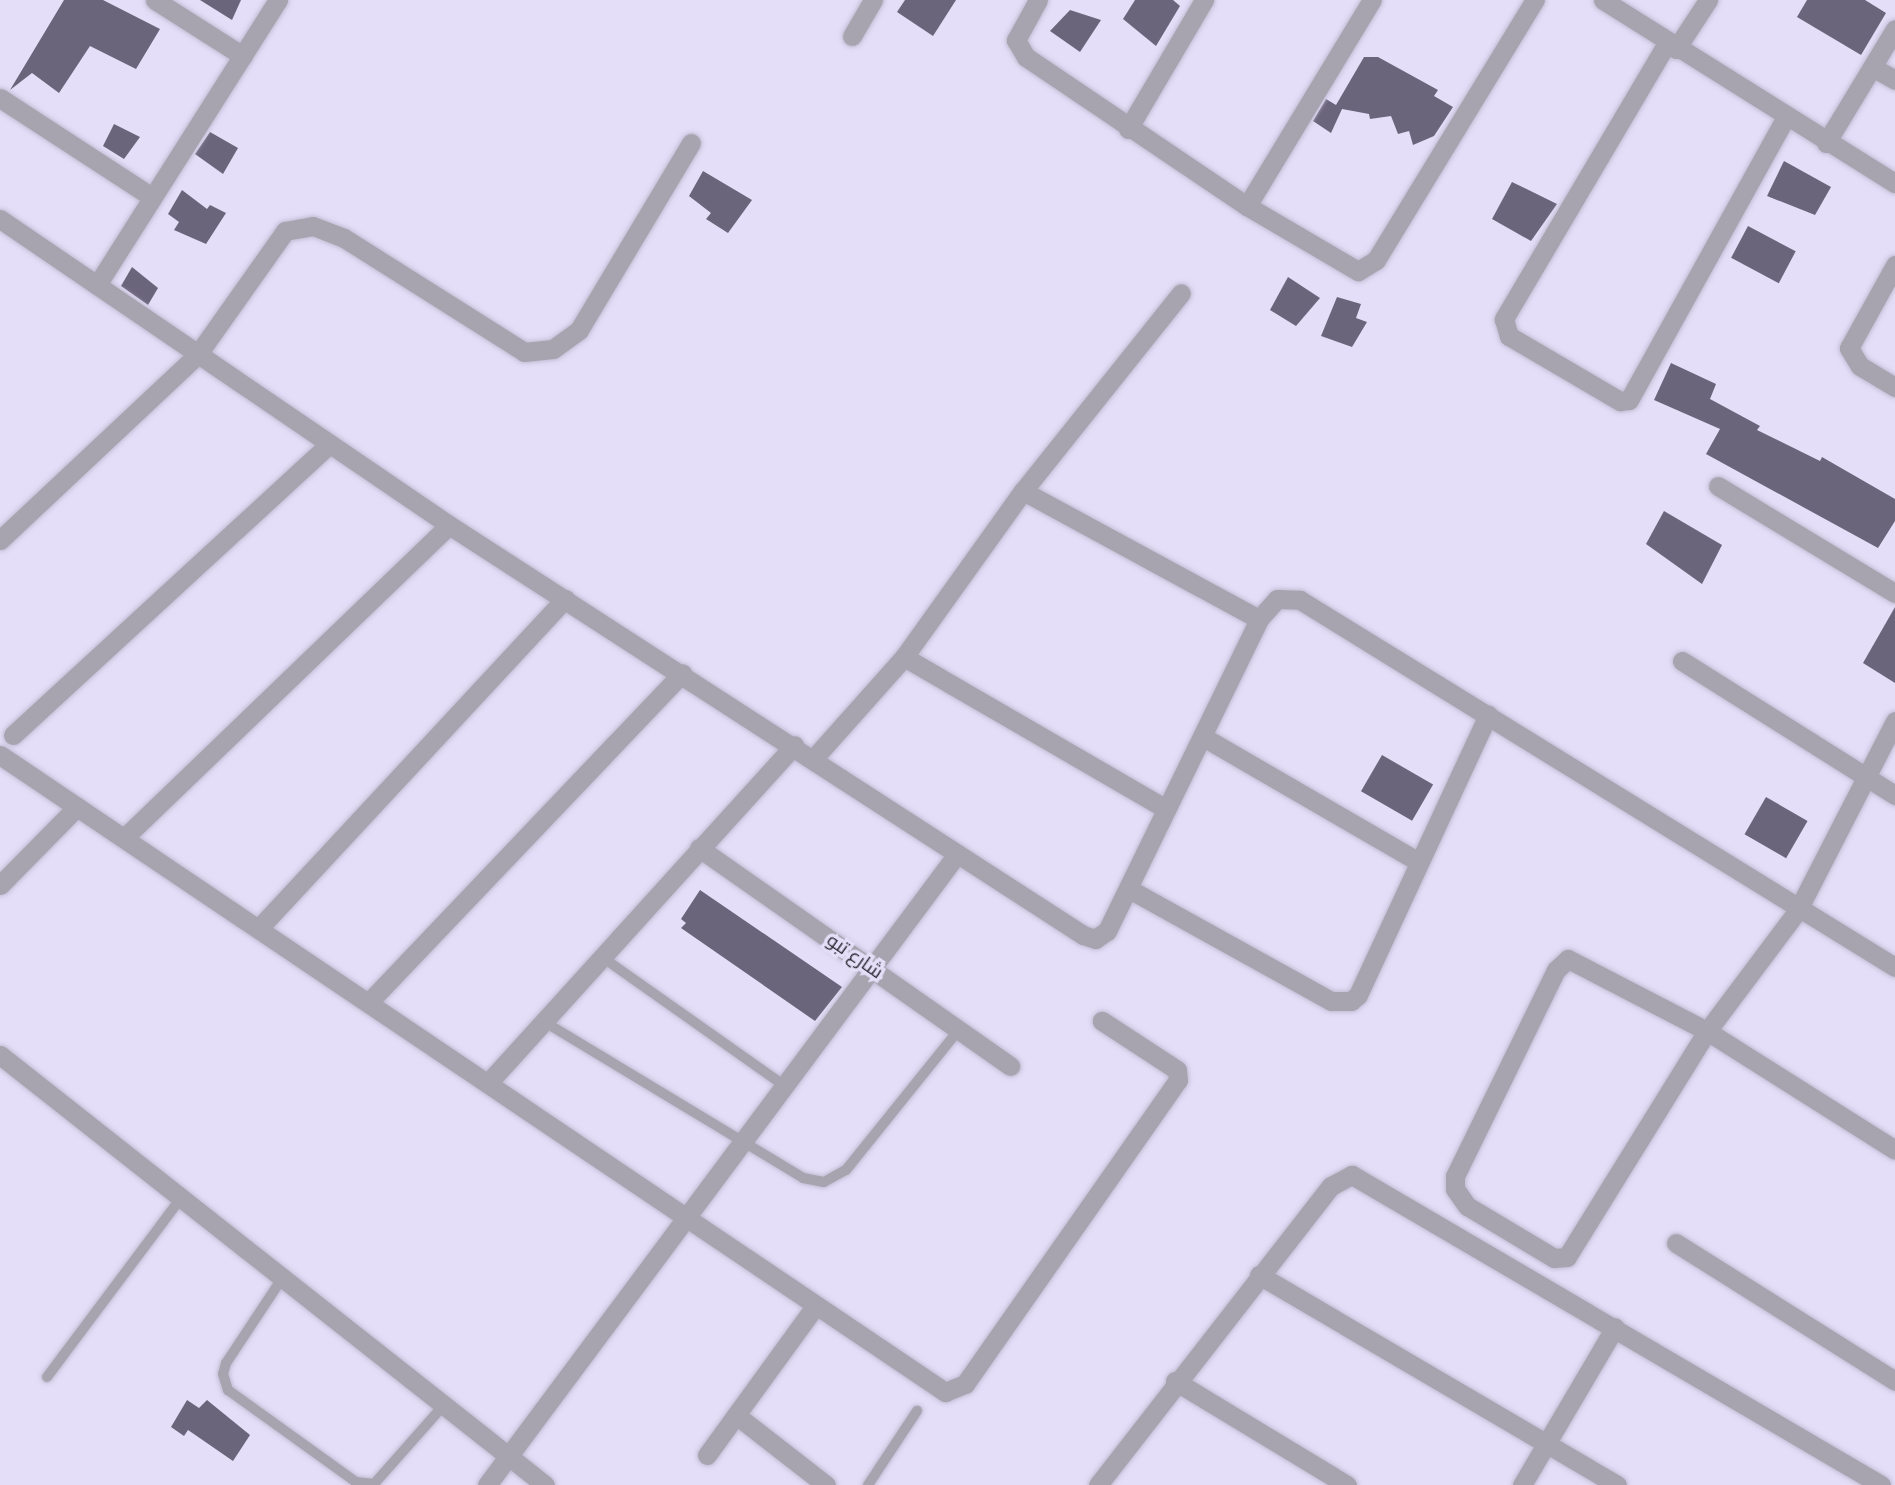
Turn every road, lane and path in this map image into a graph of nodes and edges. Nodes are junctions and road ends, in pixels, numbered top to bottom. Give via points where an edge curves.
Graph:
1 (155, 0) edge
2 (278, 0) edge
3 (873, 0) edge
4 (1038, 0) edge
5 (1204, 0) edge
6 (1372, 0) edge
7 (1535, 0) edge
8 (1603, 0) edge
9 (1708, 0) edge
10 (1895, 30) edge
11 (852, 36) dead end
12 (1672, 46) junction
13 (243, 56) junction
14 (1872, 66) junction
15 (1895, 80) edge
16 (0, 98) edge
17 (1785, 119) junction
18 (1128, 129) junction
19 (691, 143) dead end
20 (1826, 143) junction
21 (1895, 183) edge
22 (152, 197) junction
23 (1247, 206) junction
24 (0, 219) edge
25 (1895, 265) edge
26 (97, 285) junction
27 (1181, 293) dead end
28 (198, 354) junction
29 (1895, 387) edge
30 (330, 444) junction
31 (1718, 486) dead end
32 (1023, 491) junction
33 (449, 525) junction
34 (0, 540) edge
35 (1895, 593) edge
36 (565, 598) junction
37 (1259, 619) junction
38 (905, 657) junction
39 (1682, 661) dead end
40 (681, 673) junction
41 (1488, 715) junction
42 (1895, 721) edge
43 (13, 735) dead end
44 (1205, 738) junction
45 (794, 745) junction
46 (0, 755) edge
47 (814, 758) junction
48 (1865, 777) junction
49 (1895, 795) edge
50 (77, 807) junction
51 (1167, 809) junction
52 (124, 838) junction
53 (699, 848) junction
54 (957, 854) junction
55 (1419, 862) junction
56 (0, 885) edge
57 (1129, 889) junction
58 (1798, 910) junction
59 (260, 927) junction
60 (601, 957) junction
61 (870, 967) junction
62 (1895, 967) edge
63 (369, 1002) junction
64 (544, 1021) junction
65 (1102, 1021) dead end
66 (1707, 1031) junction
67 (957, 1032) junction
68 (0, 1055) edge
69 (1010, 1066) dead end
70 (488, 1083) junction
71 (782, 1084) junction
72 (741, 1141) junction
73 (1895, 1150) edge
74 (181, 1198) junction
75 (687, 1214) junction
76 (1676, 1243) dead end
77 (1259, 1275) junction
78 (283, 1278) junction
79 (817, 1305) junction
80 (1615, 1327) junction
81 (47, 1377) dead end
82 (1175, 1381) junction
83 (1895, 1381) edge
84 (444, 1405) junction
85 (916, 1411) dead end
86 (736, 1415) junction
87 (1547, 1443) junction
88 (508, 1455) junction
89 (707, 1455) dead end
90 (487, 1485) edge
91 (545, 1485) edge
92 (826, 1485) edge
93 (868, 1485) edge
94 (1098, 1485) edge
95 (1347, 1485) edge
96 (1522, 1485) edge
97 (1617, 1485) edge
98 (1881, 1485) edge

1 - 13 street
2 - 13 street
3 - 11 street
4 - 18 street via 1019,32 1019,48
5 - 18 street
6 - 23 street
7 - 23 street via 1368,267 1348,269
8 - 12 street
9 - 12 street
10 - 14 street
12 - 17 street
12 - 17 street via 1504,319 1509,335 1620,401 1629,400
13 - 22 street
14 - 15 street
14 - 20 street
16 - 22 street
17 - 20 street
18 - 23 street
19 - 28 street via 579,330 553,349 524,352 344,238 313,226 285,231
20 - 21 street
22 - 26 street
24 - 26 street
25 - 29 street via 1849,348 1860,366
26 - 28 street
27 - 32 street
28 - 30 street
28 - 34 street
30 - 33 street
30 - 43 street
31 - 35 street
32 - 37 street
32 - 38 street
33 - 36 street
33 - 52 street
36 - 40 street
36 - 59 street
37 - 41 street via 1277,599 1300,600
37 - 44 street
38 - 47 street
38 - 51 street
39 - 48 street
40 - 45 street
40 - 63 street
41 - 55 street
41 - 58 street
42 - 48 street
44 - 51 street
44 - 55 street
45 - 47 street
45 - 53 street
46 - 50 street
47 - 54 street
48 - 49 street
48 - 58 street
50 - 52 street
50 - 56 street
51 - 57 street
52 - 59 street
53 - 60 street
53 - 61 street, شارع تبو
54 - 57 street via 1096,939 1107,931
54 - 61 street
55 - 57 street via 1358,995 1340,1004
58 - 62 street
58 - 66 street
59 - 63 street
60 - 64 street
60 - 71 lane
61 - 67 street, شارع تبو
61 - 71 street
63 - 70 street
64 - 70 street
64 - 72 lane
65 - 79 street via 1177,1070 1178,1080 965,1384 945,1392 936,1388
66 - 66 street via 1567,1258 1554,1258 1460,1199 1455,1176 1561,963 1576,958
66 - 73 street
67 - 69 street, شارع تبو
67 - 72 lane via 846,1170 824,1182 803,1178
68 - 74 street
70 - 75 street
71 - 72 street
72 - 75 street
74 - 78 street
74 - 81 lane
75 - 79 street
75 - 88 street
76 - 83 street
77 - 80 street via 1331,1186 1352,1175
77 - 82 street
77 - 87 street
78 - 84 street
78 - 84 lane via 226,1363 223,1374 228,1390 356,1482 374,1484
79 - 86 street
80 - 87 street
80 - 98 street
82 - 94 street
82 - 95 street
84 - 88 street
85 - 93 lane
86 - 89 street
86 - 92 street
87 - 96 street
87 - 97 street
88 - 90 street
88 - 91 street

